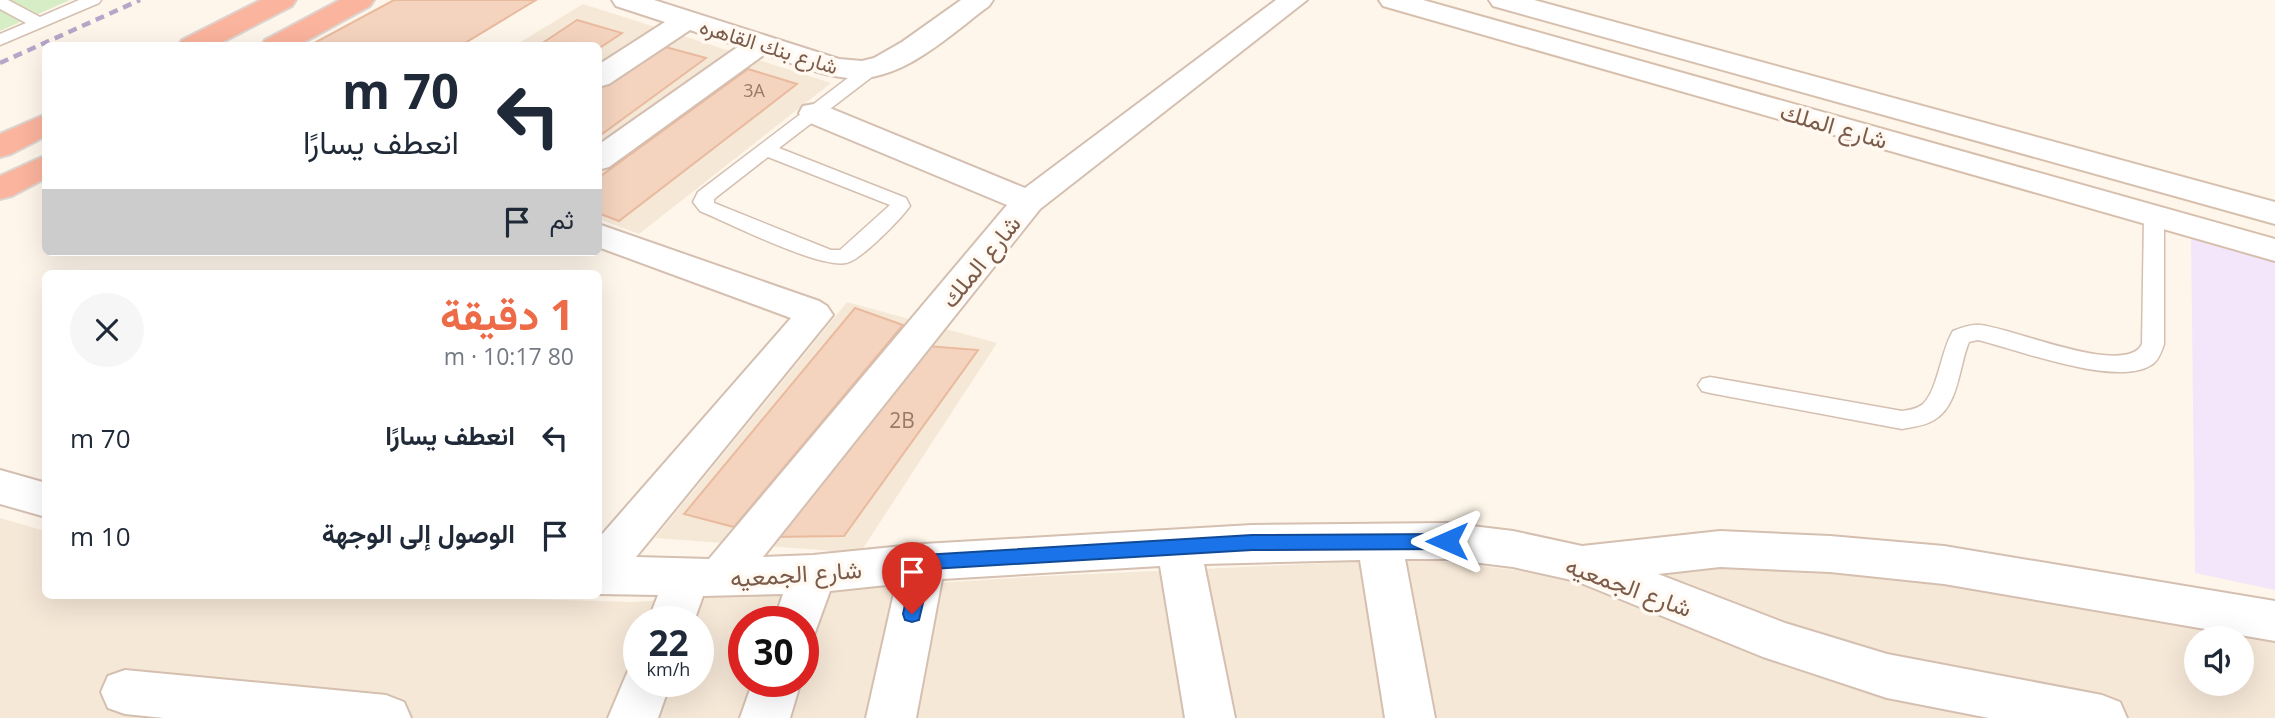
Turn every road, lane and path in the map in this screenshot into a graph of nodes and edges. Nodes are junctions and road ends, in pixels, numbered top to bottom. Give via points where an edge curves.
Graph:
1 (93, 0) edge
2 (282, 0) edge
3 (301, 0) edge
4 (626, 0) edge
5 (979, 0) edge
6 (1293, 0) edge
7 (1393, 0) edge
8 (1503, 0) edge
9 (0, 2) edge
10 (357, 2) edge
11 (686, 20) junction
12 (39, 23) junction
13 (0, 40) edge
14 (200, 42) edge
15 (282, 42) edge
16 (760, 44) junction
17 (871, 69) junction
18 (602, 75) edge
19 (814, 113) junction
20 (42, 124) edge
21 (0, 147) edge
22 (766, 150) junction
23 (602, 157) edge
24 (42, 167) edge
25 (0, 189) edge
26 (1028, 202) junction
27 (2275, 213) edge
28 (2154, 216) junction
29 (602, 236) edge
30 (2275, 250) edge
31 (1710, 384) dead end
32 (0, 487) edge
33 (42, 499) edge
34 (1379, 541) junction
35 (1179, 547) junction
36 (923, 562) junction
37 (1581, 564) junction
38 (602, 568) edge
39 (602, 573) edge
40 (813, 574) junction
41 (703, 578) junction
42 (682, 606) edge
43 (802, 606) edge
44 (2275, 621) edge
45 (125, 692) dead end
46 (642, 697) edge
47 (772, 697) edge
48 (386, 718) edge
49 (633, 718) edge
50 (765, 718) edge
51 (891, 718) edge
52 (1210, 718) edge
53 (1410, 718) edge
54 (2102, 718) edge

1 - 12 lane
2 - 14 highway
3 - 10 highway via 313,8
4 - 11 street, شارع بنك القاهره
5 - 17 street, شارع بنك القاهره via 889,62
6 - 26 street, شارع الملك
7 - 28 street, شارع الملك
8 - 27 street, شارع الملك
9 - 12 lane
10 - 15 highway
11 - 16 street, شارع بنك القاهره
11 - 18 street
12 - 13 lane
16 - 17 street, شارع بنك القاهره via 834,67
16 - 23 street
17 - 19 lane
19 - 22 lane
19 - 26 street
20 - 21 highway
22 - 22 lane via 705,196 707,207 837,258 851,252 900,206 894,198
24 - 25 highway
26 - 41 street, شارع الملك
28 - 30 street, شارع الملك
28 - 31 lane via 2153,344 2146,358 2128,365 2103,365 1999,335 1961,335 1954,345 1940,399 1927,414 1902,420
29 - 38 street via 814,315
32 - 33 street
34 - 35 street, شارع الجمعيه
34 - 37 street, شارع الجمعيه via 1447,541
34 - 53 street
35 - 36 street, شارع الجمعيه
35 - 52 street
36 - 40 street, شارع الجمعيه
36 - 51 street
37 - 44 street via 1720,549 1830,554 1944,565
37 - 54 street, شارع الجمعيه via 1780,642 1887,676
39 - 41 street, شارع الجمعيه
40 - 41 street, شارع الجمعيه
40 - 43 street
41 - 42 street, شارع الملك
45 - 48 street
46 - 49 street
47 - 50 street

